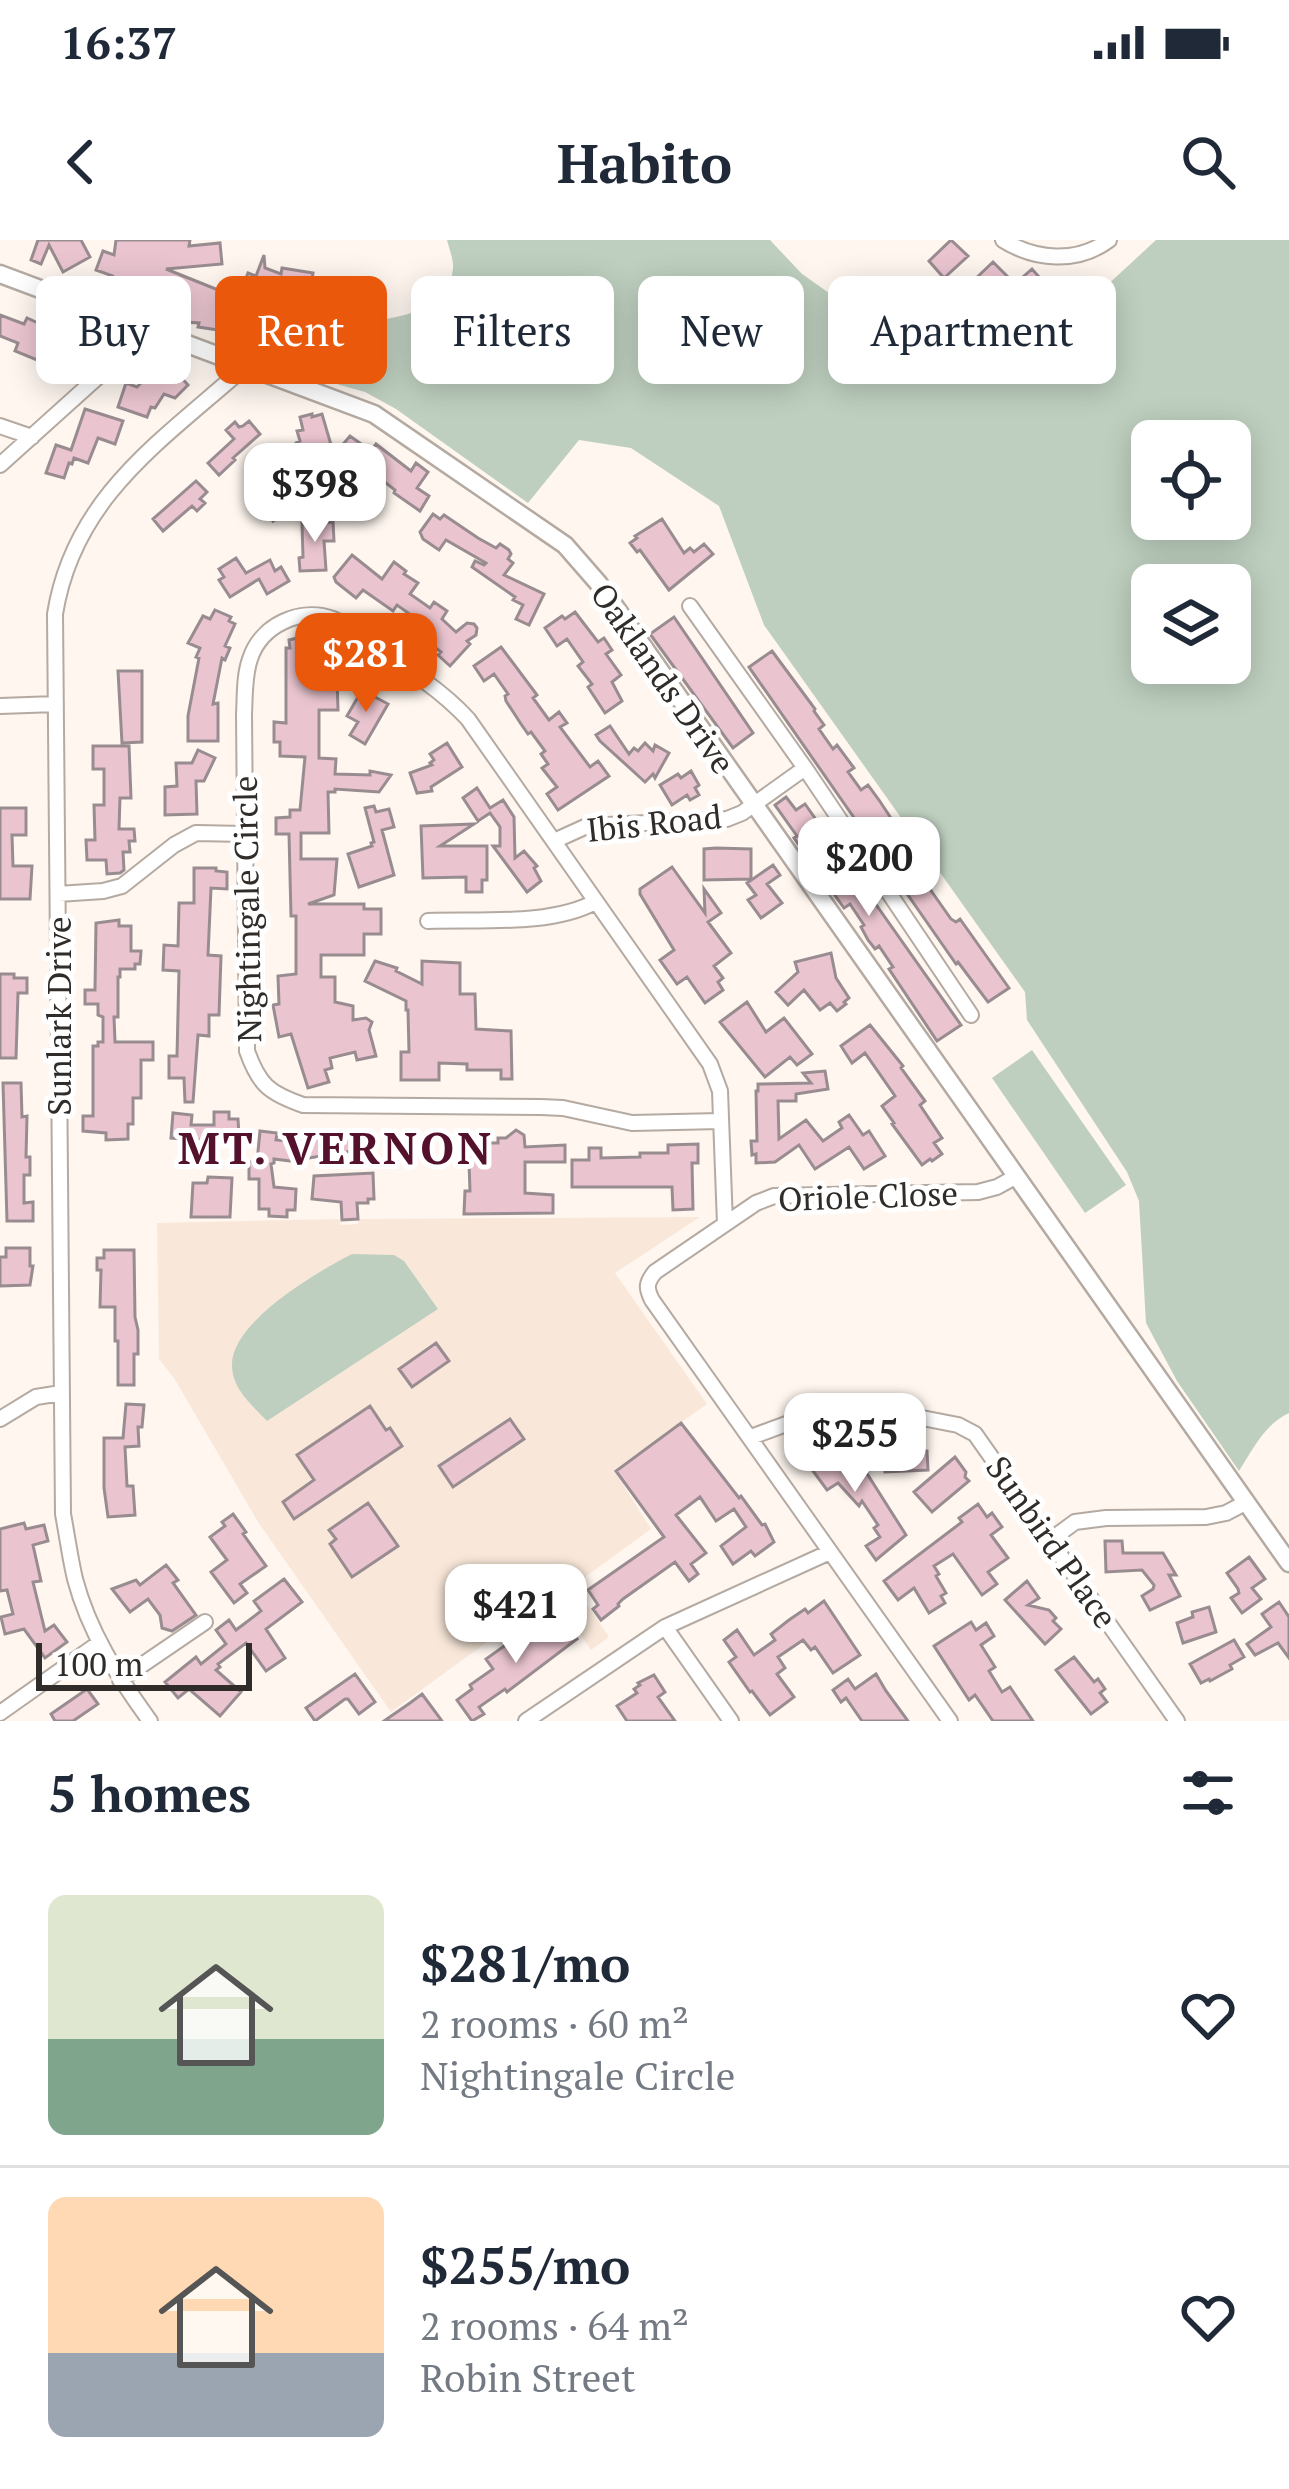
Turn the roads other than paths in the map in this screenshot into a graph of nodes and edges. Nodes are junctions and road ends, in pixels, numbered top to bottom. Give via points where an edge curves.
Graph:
1 (1003, 240) edge
2 (1109, 240) edge
3 (0, 274) edge
4 (36, 287) edge
5 (90, 384) edge
6 (226, 384) edge
7 (296, 384) edge
8 (0, 426) edge
9 (32, 437) junction
10 (0, 465) edge
11 (690, 606) dead end
12 (56, 704) junction
13 (0, 706) edge
14 (805, 768) junction
15 (753, 804) junction
16 (244, 834) junction
17 (554, 841) junction
18 (58, 894) junction
19 (595, 902) junction
20 (428, 921) dead end
21 (971, 1015) dead end
22 (720, 1121) junction
23 (1015, 1177) junction
24 (724, 1225) junction
25 (62, 1393) junction
26 (0, 1419) edge
27 (751, 1437) junction
28 (1247, 1502) junction
29 (1049, 1540) junction
30 (830, 1552) junction
31 (1289, 1563) edge
32 (205, 1622) dead end
33 (665, 1627) junction
34 (99, 1643) junction
35 (120, 1680) junction
36 (0, 1713) edge
37 (150, 1721) edge
38 (526, 1721) edge
39 (731, 1721) edge
40 (950, 1721) edge
41 (1177, 1721) edge

1 - 2 street via 1046,257
3 - 4 street, Oaklands Drive
5 - 9 street
6 - 12 street, Sunlark Drive via 106,495 82,530 59,586
7 - 15 street, Oaklands Drive via 374,414 565,545
8 - 9 street
9 - 10 street
11 - 14 street
12 - 13 street
12 - 18 street, Sunlark Drive
14 - 15 street, Ibis Road
14 - 21 street
15 - 17 street, Ibis Road via 727,819 587,826
15 - 23 street, Oaklands Drive
16 - 17 street, Nightingale Circle via 249,661 275,626 317,616 348,627 453,703
16 - 18 street via 196,832 122,886
16 - 22 street, Nightingale Circle via 248,1051 265,1087 282,1098 303,1105 562,1108 632,1123
17 - 19 street, Nightingale Circle
18 - 25 street, Sunlark Drive
19 - 20 street via 551,917
19 - 22 street, Nightingale Circle via 710,1064
22 - 24 street, Nightingale Circle
23 - 24 street, Oriole Close via 978,1192 774,1196
23 - 28 street, Oaklands Drive
24 - 27 street, Oriole Close via 655,1272 646,1289
25 - 26 street via 36,1397
25 - 34 street, Sunlark Drive via 63,1514 75,1580
27 - 29 street, Sunbird Place via 789,1423 922,1418 958,1425 975,1434
27 - 30 street
28 - 29 street via 1206,1516 1075,1522
28 - 31 street, Oaklands Drive
29 - 41 street, Sunbird Place
30 - 33 street
30 - 40 street
32 - 35 street
33 - 38 street
33 - 39 street
34 - 35 street, Sunlark Drive
34 - 36 street
35 - 37 street, Sunlark Drive

